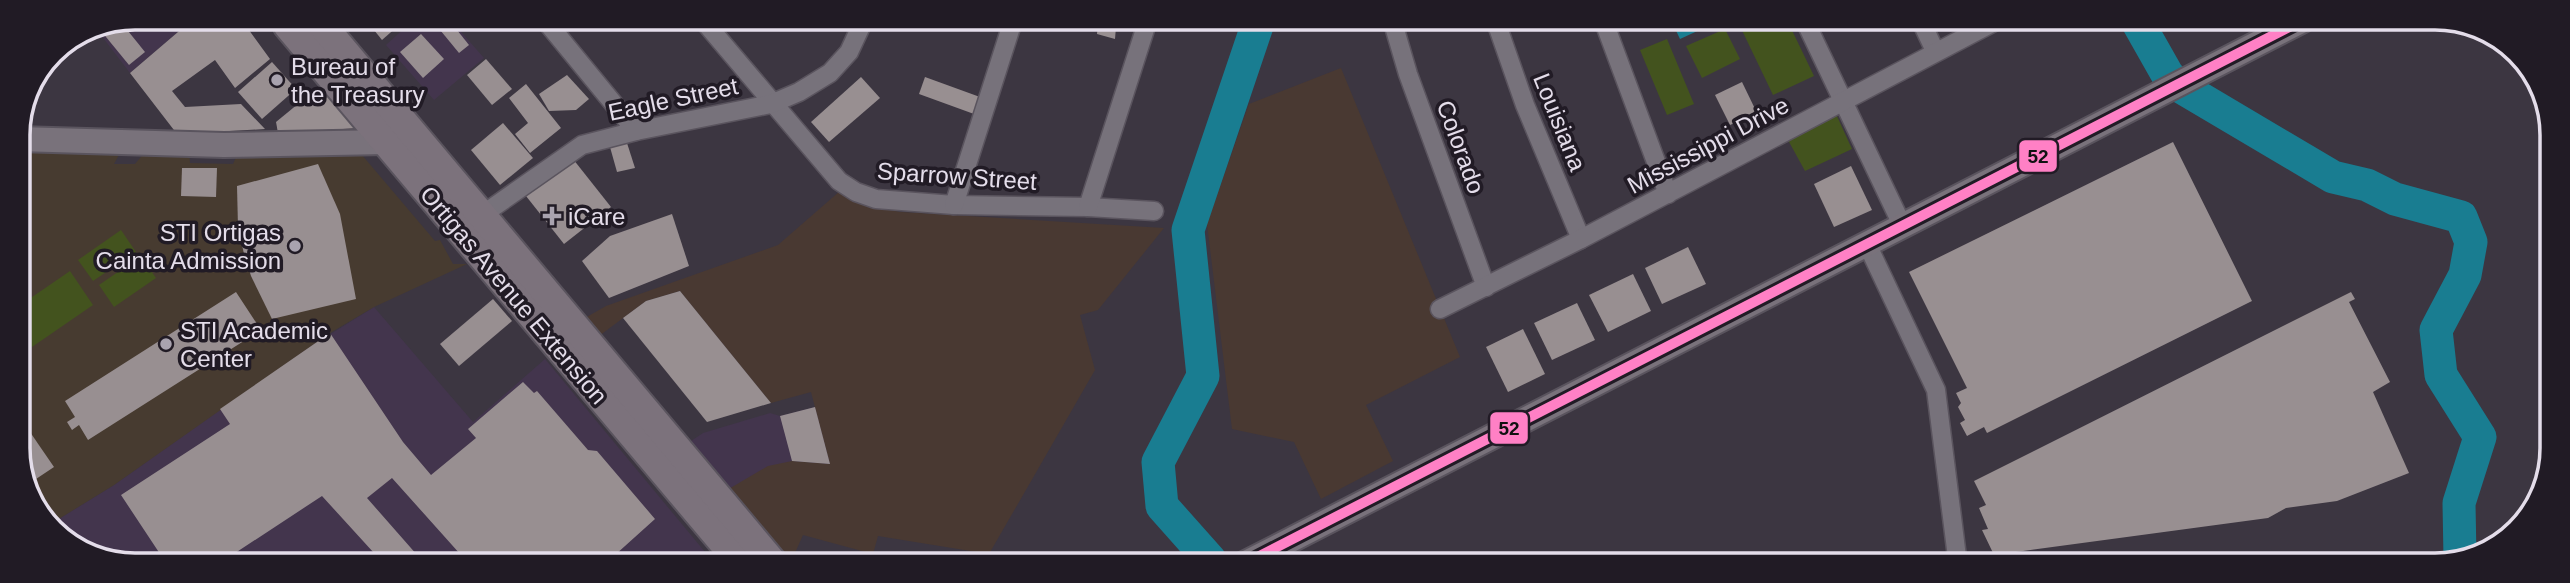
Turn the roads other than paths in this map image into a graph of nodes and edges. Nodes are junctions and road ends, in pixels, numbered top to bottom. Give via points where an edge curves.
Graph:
1 (291, 30) edge
2 (326, 30) edge
3 (553, 30) edge
4 (712, 30) edge
5 (859, 30) edge
6 (1010, 30) edge
7 (1145, 30) edge
8 (1394, 30) edge
9 (1499, 30) edge
10 (1607, 30) edge
11 (1809, 30) edge
12 (1925, 30) edge
13 (1978, 30) edge
14 (2283, 30) edge
15 (1935, 51) junction
16 (1843, 101) junction
17 (771, 104) junction
18 (636, 131) junction
19 (30, 139) edge
20 (386, 142) junction
21 (1668, 194) junction
22 (954, 205) junction
23 (1088, 207) junction
24 (1154, 211) dead end
25 (482, 215) junction
26 (1903, 227) junction
27 (1581, 239) junction
28 (1867, 244) junction
29 (1486, 287) junction
30 (1440, 309) dead end
31 (732, 553) edge
32 (765, 553) edge
33 (1265, 553) edge
34 (1956, 553) edge

1 - 20 main road, Ortigas Avenue Extension
2 - 25 main road, Ortigas Avenue Extension
3 - 18 street
4 - 17 street, Sparrow Street
5 - 17 street, Eagle Street via 849,52 830,73
6 - 22 street
7 - 23 street
8 - 29 street, Colorado
9 - 27 street, Louisiana
10 - 21 street
11 - 16 street
12 - 15 street
13 - 15 street, Mississippi Drive
14 - 26 street
15 - 16 street, Mississippi Drive
16 - 21 street, Mississippi Drive
16 - 26 street
17 - 18 street, Eagle Street
17 - 22 street, Sparrow Street via 839,181 856,192 876,199
18 - 25 street, Eagle Street via 582,145
19 - 20 street via 224,145
20 - 31 main road, Ortigas Avenue Extension
21 - 27 street, Mississippi Drive
22 - 23 street, Sparrow Street
23 - 24 street, Sparrow Street
25 - 32 main road, Ortigas Avenue Extension
26 - 28 street
27 - 29 street, Mississippi Drive
28 - 33 street
28 - 34 street via 1936,390
29 - 30 street, Mississippi Drive

